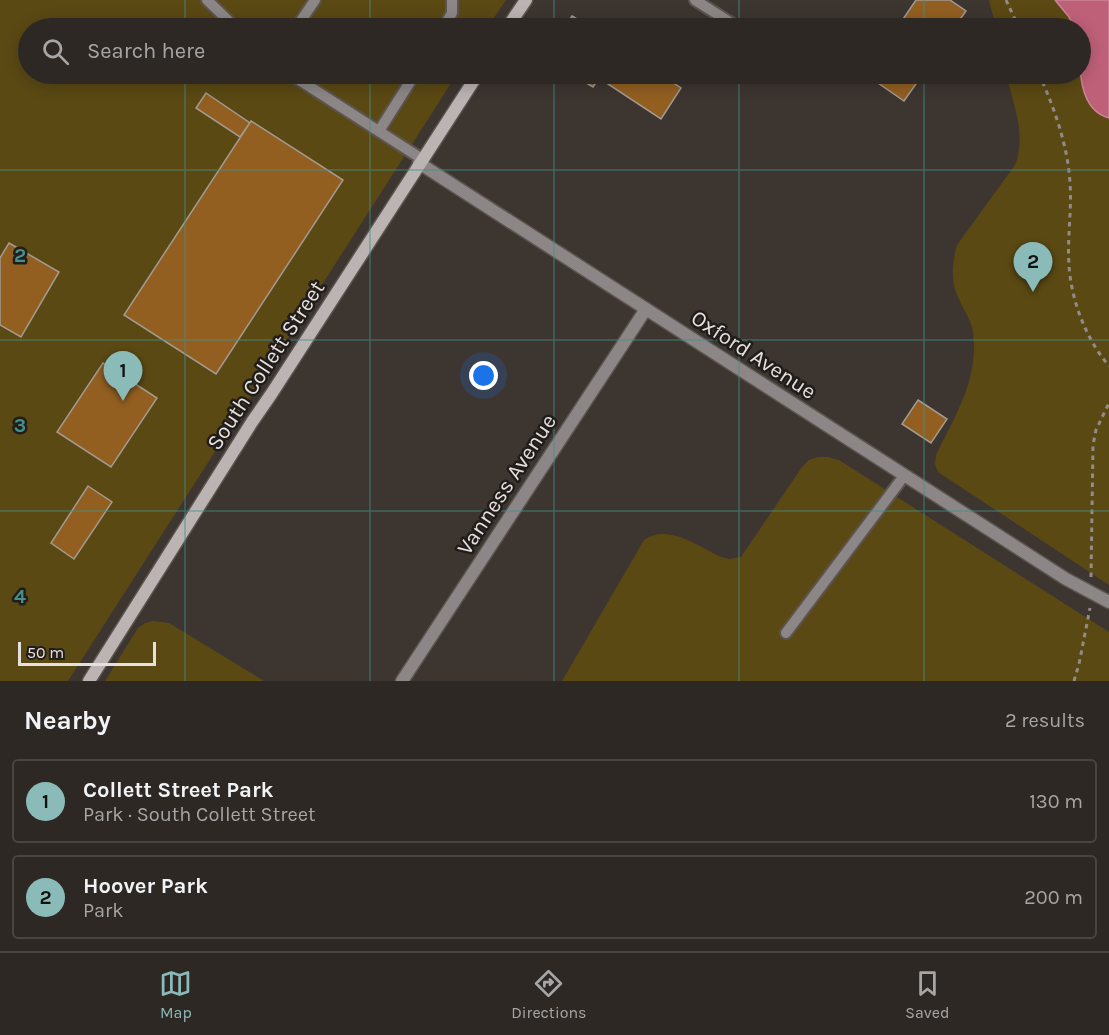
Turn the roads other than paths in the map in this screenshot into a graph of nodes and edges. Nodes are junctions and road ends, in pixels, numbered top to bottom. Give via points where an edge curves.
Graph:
1 (207, 0) edge
2 (315, 0) edge
3 (452, 0) edge
4 (526, 0) edge
5 (695, 0) edge
6 (226, 18) edge
7 (303, 18) edge
8 (449, 18) edge
9 (514, 18) edge
10 (723, 18) edge
11 (306, 84) edge
12 (409, 84) edge
13 (471, 84) edge
14 (379, 130) junction
15 (420, 161) junction
16 (646, 309) junction
17 (904, 476) junction
18 (1109, 602) edge
19 (786, 633) dead end
20 (89, 681) edge
21 (402, 681) edge

1 - 6 lane
2 - 7 lane
3 - 8 lane
4 - 9 street
5 - 10 lane
11 - 14 lane
12 - 14 lane
13 - 15 street, South Collett Street
14 - 15 lane
15 - 16 street, Oxford Avenue
15 - 20 street, South Collett Street
16 - 17 street, Oxford Avenue
16 - 21 street, Vanness Avenue
17 - 18 street, Oxford Avenue
17 - 19 lane

